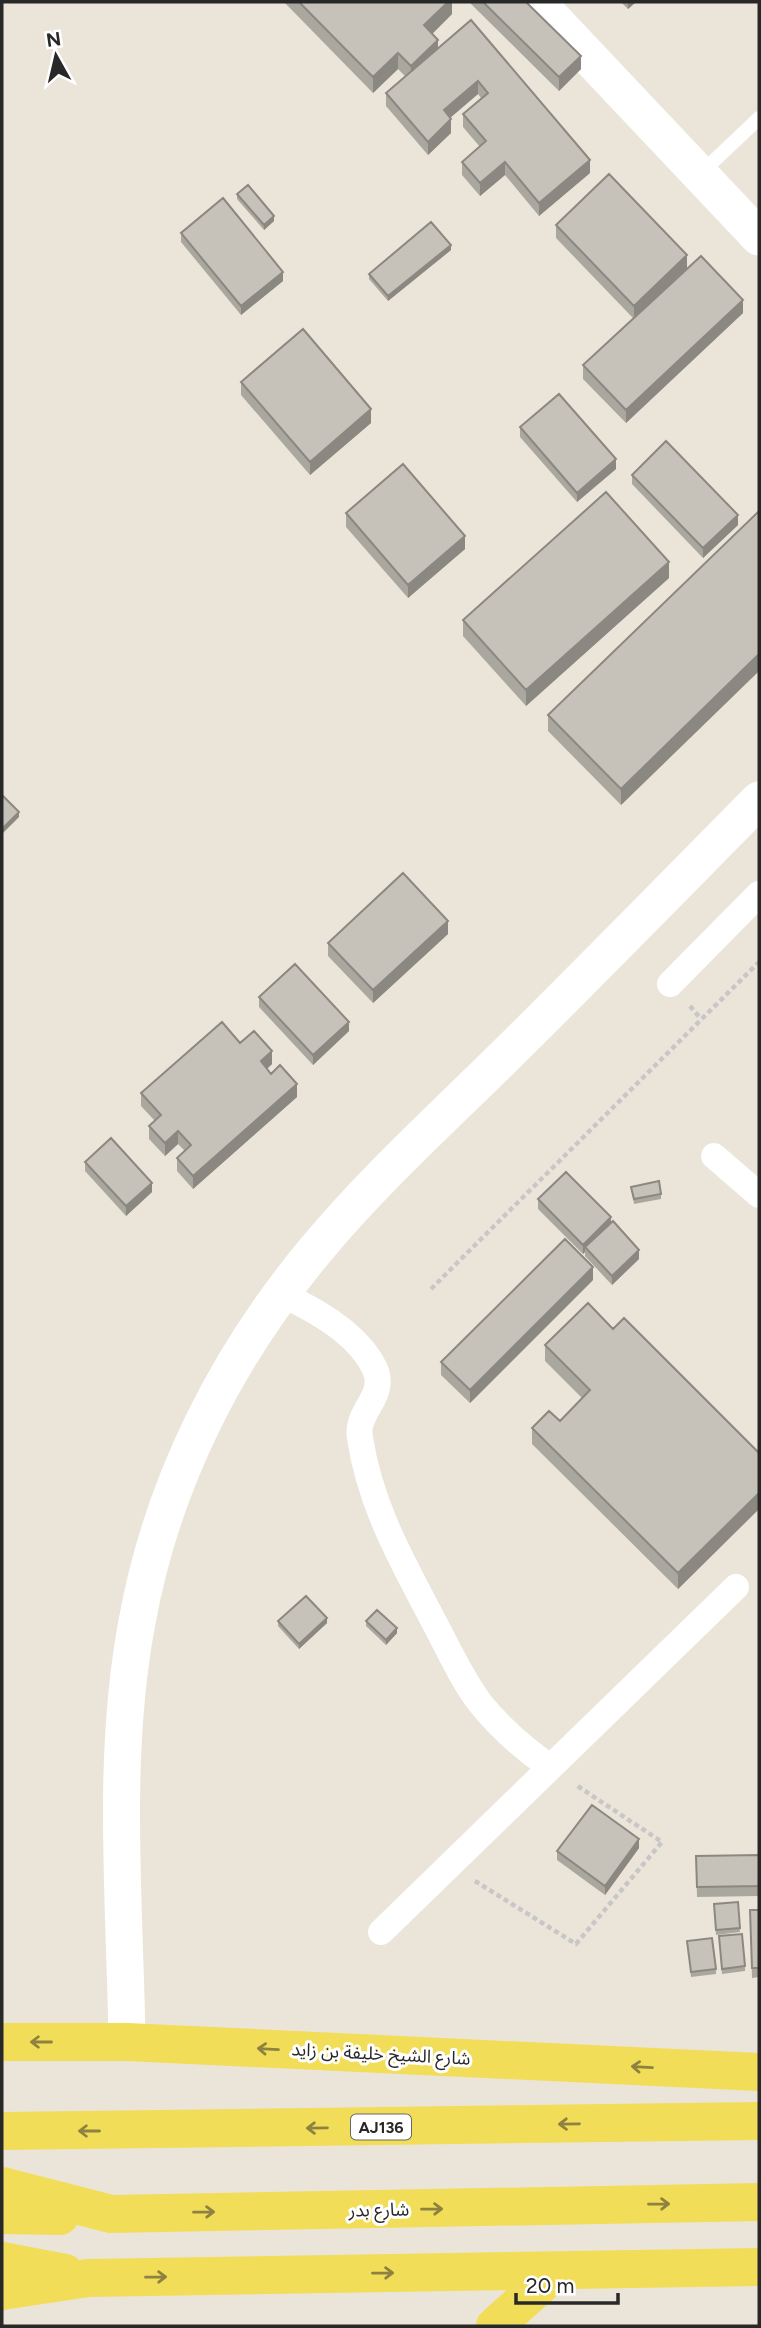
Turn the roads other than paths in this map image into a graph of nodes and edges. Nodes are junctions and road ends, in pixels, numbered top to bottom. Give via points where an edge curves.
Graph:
1 (537, 2) edge
2 (759, 118) edge
3 (700, 174) junction
4 (759, 237) edge
5 (759, 800) edge
6 (759, 894) edge
7 (670, 984) dead end
8 (714, 1156) dead end
9 (759, 1195) edge
10 (281, 1294) junction
11 (736, 1587) dead end
12 (550, 1767) junction
13 (381, 1932) dead end
14 (2, 2042) edge
15 (127, 2042) junction
16 (759, 2062) edge
17 (683, 2069) junction
18 (759, 2072) edge
19 (759, 2121) edge
20 (2, 2131) edge
21 (2, 2186) edge
22 (759, 2202) edge
23 (111, 2214) junction
24 (2, 2215) edge
25 (2, 2261) edge
26 (759, 2267) edge
27 (556, 2271) junction
28 (88, 2278) junction
29 (2, 2291) edge
30 (495, 2326) edge

1 - 3 street
2 - 3 lane
3 - 4 street
5 - 10 street via 356,1205
6 - 7 street
8 - 9 street
10 - 12 street via 330,1321 374,1369 377,1391 360,1420 359,1434 365,1470 391,1541 480,1702 502,1729
10 - 15 street via 218,1391 191,1445 169,1502 137,1620 123,1740
11 - 12 street
12 - 13 street
15 -> 14 main road, شارع الشيخ خليفة بن زايد
17 -> 15 main road, شارع الشيخ خليفة بن زايد
16 - 17 street
17 - 18 main road, شارع الشيخ خليفة بن زايد
19 -> 20 main road, AJ136
21 - 23 main road, شارع بدر
23 -> 22 main road, شارع بدر
23 - 24 main road
25 - 28 main road
26 - 27 main road
28 -> 27 main road
27 - 30 main road
28 - 29 main road

